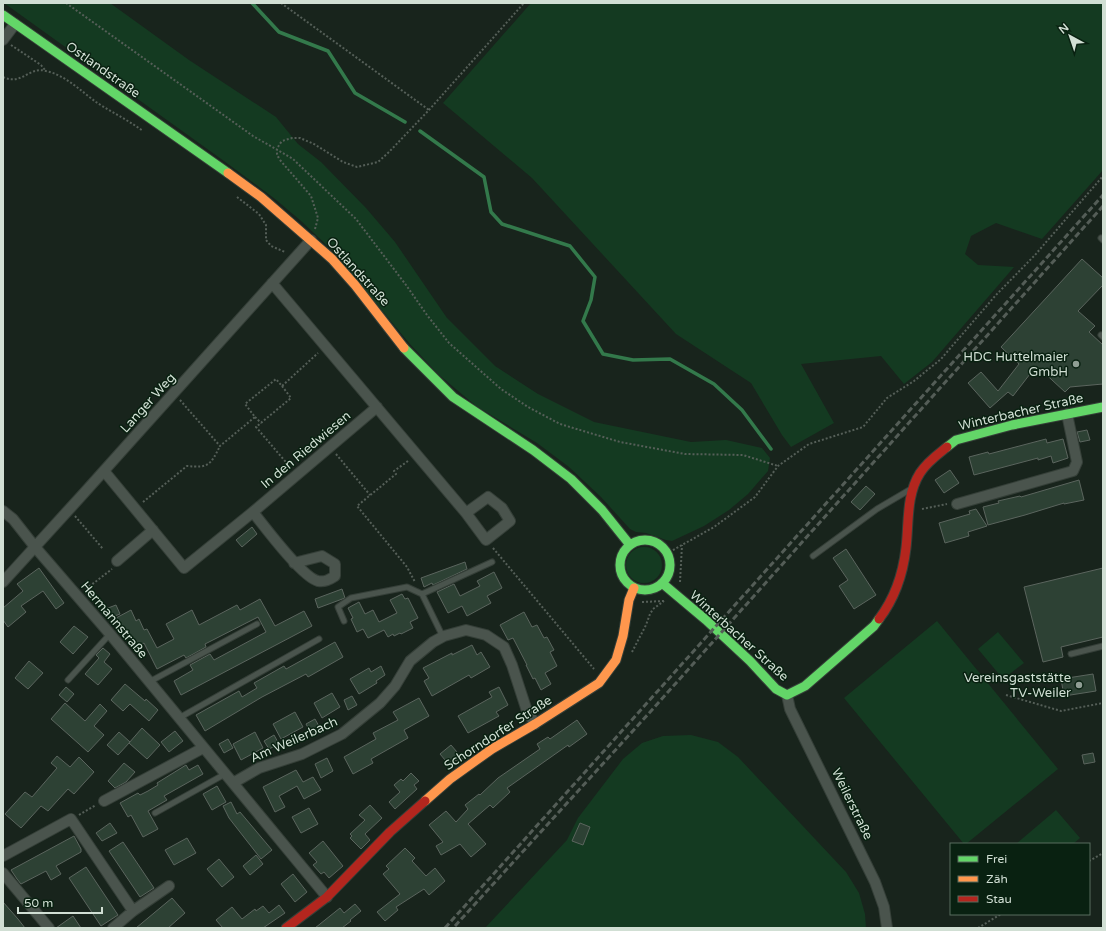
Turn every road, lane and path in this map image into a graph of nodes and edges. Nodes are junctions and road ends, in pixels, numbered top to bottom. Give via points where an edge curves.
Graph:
1 (66, 3) edge
2 (281, 3) edge
3 (524, 3) edge
4 (3, 15) edge
5 (15, 24) junction
6 (6, 42) edge
7 (45, 70) junction
8 (3, 77) edge
9 (429, 110) junction
10 (143, 131) dead end
11 (276, 149) junction
12 (1103, 176) edge
13 (234, 194) dead end
14 (311, 240) junction
15 (296, 257) junction
16 (272, 283) junction
17 (325, 347) junction
18 (282, 386) junction
19 (174, 393) junction
20 (377, 407) junction
21 (1103, 407) edge
22 (1067, 414) junction
23 (255, 417) junction
24 (261, 423) junction
25 (220, 446) junction
26 (330, 447) junction
27 (416, 454) junction
28 (778, 466) junction
29 (104, 471) junction
30 (296, 475) junction
31 (914, 487) junction
32 (370, 495) junction
33 (957, 504) joint
34 (69, 509) junction
35 (135, 509) junction
36 (3, 511) edge
37 (253, 512) junction
38 (909, 512) junction
39 (466, 513) junction
40 (153, 530) junction
41 (486, 540) junction
42 (630, 545) junction
43 (682, 545) junction
44 (35, 547) junction
45 (103, 549) dead end
46 (666, 554) junction
47 (813, 556) dead end
48 (117, 561) joint
49 (492, 562) dead end
50 (294, 563) dead end
51 (3, 582) edge
52 (662, 583) junction
53 (634, 588) junction
54 (673, 593) junction
55 (422, 594) junction
56 (77, 596) junction
57 (629, 600) junction
58 (665, 601) junction
59 (344, 621) dead end
60 (258, 624) dead end
61 (110, 634) junction
62 (443, 637) junction
63 (319, 639) dead end
64 (1103, 646) edge
65 (1071, 654) dead end
66 (631, 655) dead end
67 (602, 679) junction
68 (68, 680) dead end
69 (149, 682) junction
70 (787, 695) junction
71 (1006, 695) dead end
72 (1103, 703) edge
73 (178, 718) junction
74 (535, 724) junction
75 (203, 748) junction
76 (225, 774) junction
77 (233, 783) junction
78 (104, 801) joint
79 (155, 813) dead end
80 (71, 819) junction
81 (1103, 853) edge
82 (3, 856) edge
83 (1090, 860) edge
84 (3, 873) edge
85 (169, 886) dead end
86 (327, 897) junction
87 (132, 911) junction
88 (999, 915) edge
89 (49, 928) edge
90 (113, 928) edge
91 (286, 928) edge
92 (887, 928) edge
93 (978, 928) edge

1 - 11 path via 253,136
2 - 9 path
3 - 9 path
4 - 5 street, Ostlandstraße
5 - 6 street
5 - 14 street, Ostlandstraße via 261,197
6 - 7 path
7 - 8 path via 31,72 20,79 10,81
7 - 10 path via 56,74
9 - 11 path via 378,162 366,166 357,167 343,162 300,138 282,141
11 - 14 path via 280,160 311,196 318,218
11 - 28 path via 293,159 356,219 449,343 501,389 528,407 560,424 620,442 685,454 743,455
12 - 28 path via 940,359 914,381 887,398 863,427 809,444
13 - 15 path via 259,214 266,225 266,240 271,246
14 - 15 street, Langer Weg
14 - 42 street, Ostlandstraße via 356,285 409,354 453,397 533,450 571,479 602,510
15 - 16 street, Langer Weg
16 - 17 street
16 - 19 street, Langer Weg
17 - 18 path
17 - 20 street
18 - 23 path via 276,379 245,404
18 - 24 path via 291,398
19 - 25 path
19 - 29 street, Langer Weg
20 - 26 street, In den Riedwiesen
20 - 27 street
21 - 22 street, Winterbacher Straße
22 - 31 street, Winterbacher Straße via 956,440 932,458
22 - 33 street via 1077,462 1073,471
23 - 24 path
23 - 25 path
24 - 30 path via 256,427
25 - 35 path via 210,463 201,467 187,466
26 - 30 street, In den Riedwiesen
26 - 32 path
27 - 32 path
27 - 39 street
28 - 43 path via 755,497 714,527
29 - 34 street, Langer Weg
29 - 35 street, In den Riedwiesen
30 - 37 street, In den Riedwiesen
31 - 38 street, Winterbacher Straße
31 - 47 lane via 877,509
32 - 55 path via 357,506 407,567
33 - 38 path via 944,504
34 - 44 street, Langer Weg
34 - 45 path
35 - 40 street, In den Riedwiesen
36 - 44 street, Hermannstraße via 13,519
37 - 40 street, In den Riedwiesen via 184,568
37 - 50 street
38 - 70 street, Winterbacher Straße via 902,570 897,589 887,609 874,626 803,688
39 - 41 street
39 - 41 street via 488,497 502,508 510,521
40 - 48 street
41 - 67 path
42 - 46 street via 646,540 654,542
42 - 53 street via 624,552 620,568 622,576
43 - 46 path
43 - 54 path via 680,587
44 - 51 street, Langer Weg
44 - 56 street, Hermannstraße
46 - 52 street via 669,569
48 - 56 path via 115,566
49 - 55 lane
52 - 53 street via 649,590
52 - 54 street, Winterbacher Straße
53 - 57 street, Schorndorfer Straße
54 - 58 path
54 - 70 street, Winterbacher Straße via 750,662 776,689
55 - 59 lane via 407,587 351,598 338,607
55 - 62 lane
56 - 61 street, Hermannstraße
57 - 58 path
57 - 67 street, Schorndorfer Straße via 616,660
58 - 66 path via 653,609
60 - 69 lane
61 - 68 lane
61 - 69 street, Hermannstraße
62 - 74 street, Am Weilerbach via 466,630 486,635 504,647 526,708
62 - 77 street, Am Weilerbach via 410,661 395,686 380,703 342,734 302,754 259,768
63 - 73 lane
64 - 65 lane
67 - 74 street, Schorndorfer Straße via 588,691
69 - 73 street, Hermannstraße
70 - 92 street, Weilerstraße via 790,709 875,882 884,907
71 - 72 path via 1061,711
73 - 75 street, Hermannstraße
74 - 86 street, Schorndorfer Straße via 492,749 450,779 390,832
75 - 76 street, Hermannstraße
75 - 78 street
76 - 77 street, Hermannstraße
76 - 79 lane
77 - 86 street, Hermannstraße
78 - 80 path
80 - 82 street
80 - 87 street
81 - 83 path
84 - 89 street
85 - 87 street
86 - 91 street, Schorndorfer Straße
87 - 90 street
88 - 93 path

